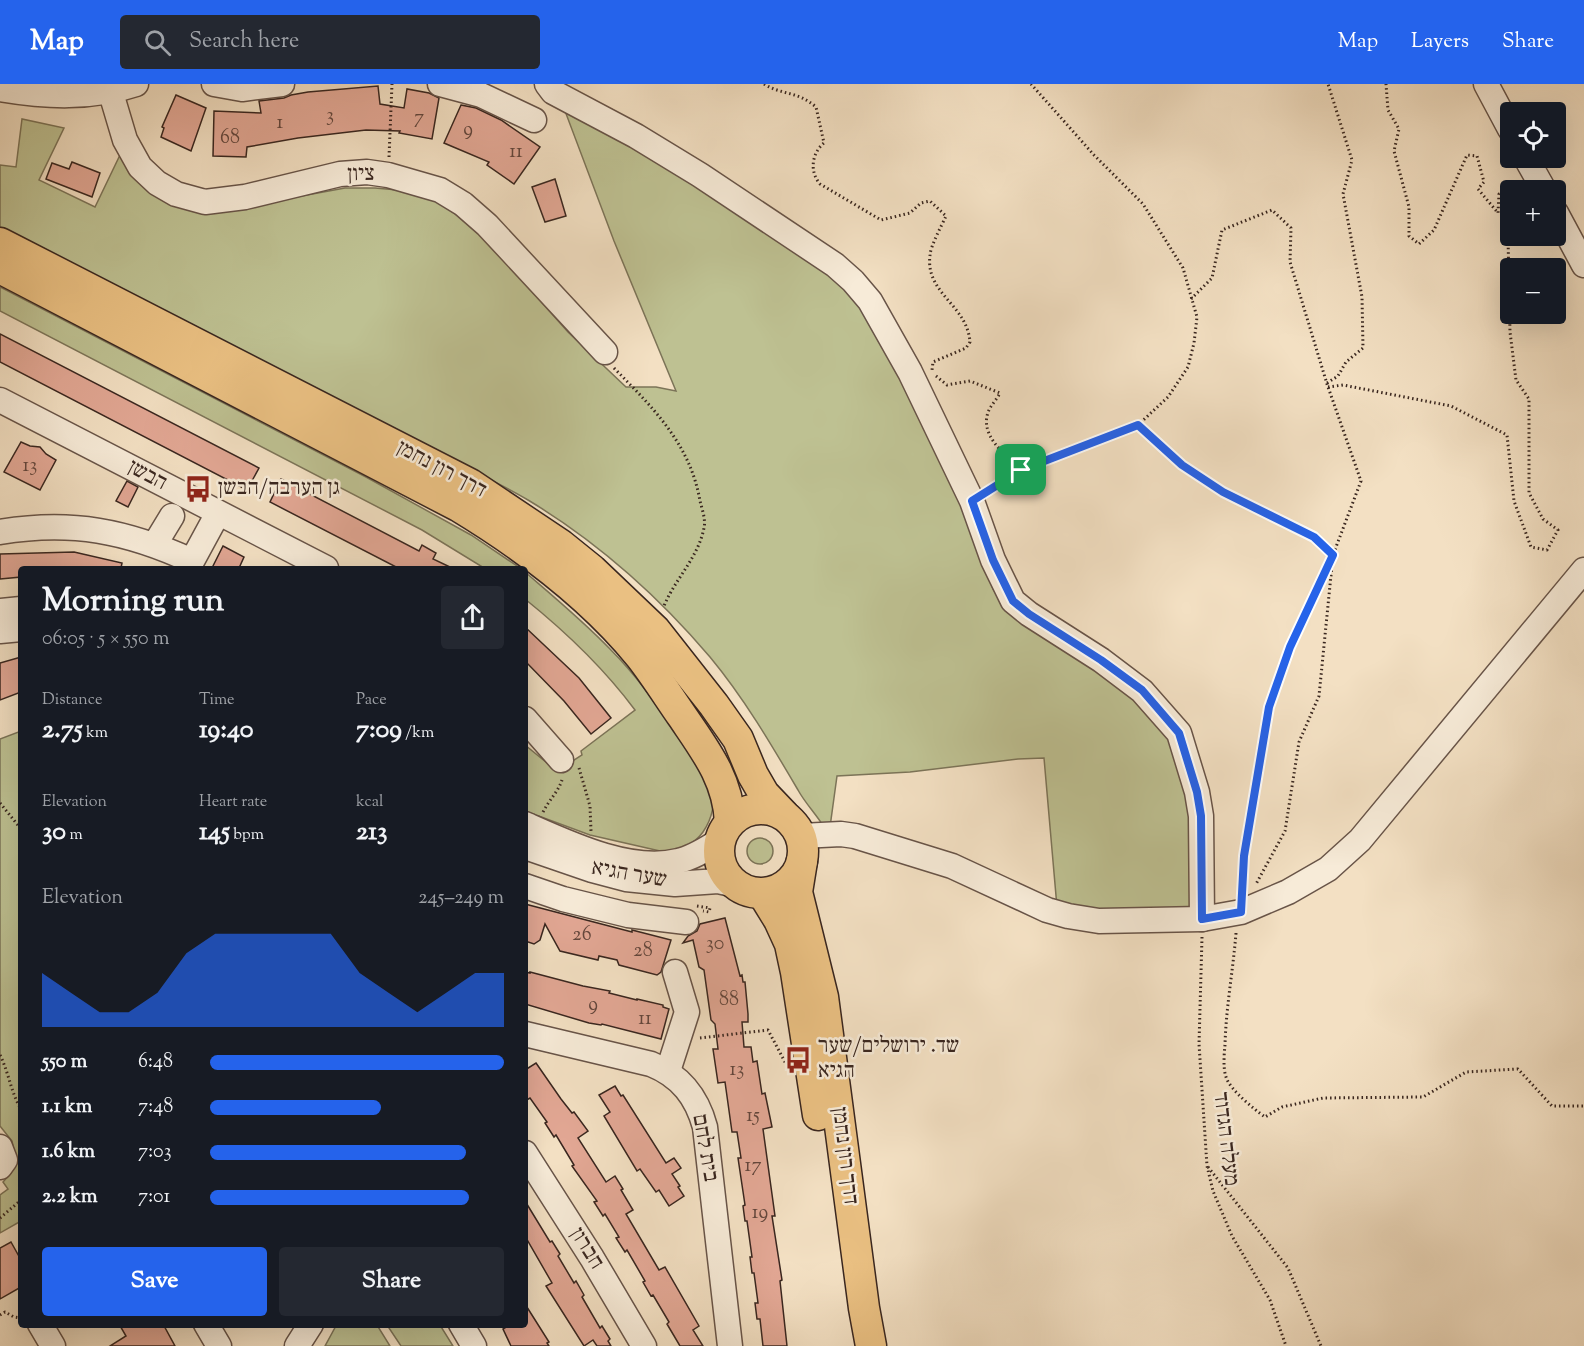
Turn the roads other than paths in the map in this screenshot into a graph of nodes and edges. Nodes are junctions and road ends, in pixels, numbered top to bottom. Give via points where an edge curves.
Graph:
1 (136, 84) edge
2 (214, 84) edge
3 (282, 84) edge
4 (440, 84) edge
5 (547, 84) edge
6 (1486, 84) edge
7 (0, 89) edge
8 (111, 93) junction
9 (1500, 110) edge
10 (534, 120) dead end
11 (1566, 232) edge
12 (0, 243) edge
13 (1584, 265) edge
14 (0, 268) edge
15 (606, 356) road end
16 (0, 400) edge
17 (218, 513) junction
18 (172, 516) dead end
19 (0, 532) edge
20 (155, 544) junction
21 (285, 559) edge
22 (317, 566) edge
23 (1584, 570) edge
24 (18, 609) edge
25 (0, 612) edge
26 (18, 628) edge
27 (0, 631) edge
28 (528, 722) edge
29 (568, 760) road end
30 (532, 822) edge
31 (724, 831) junction
32 (796, 838) junction
33 (528, 848) edge
34 (528, 887) edge
35 (749, 889) junction
36 (1202, 919) junction
37 (686, 922) dead end
38 (675, 972) dead end
39 (528, 1035) edge
40 (668, 1071) junction
41 (0, 1147) edge
42 (528, 1158) edge
43 (0, 1167) edge
44 (42, 1328) edge
45 (208, 1328) edge
46 (308, 1328) edge
47 (463, 1328) edge
48 (53, 1346) edge
49 (219, 1346) edge
50 (297, 1346) edge
51 (474, 1346) edge
52 (644, 1346) edge
53 (730, 1346) edge
54 (850, 1346) edge
55 (871, 1346) edge

1 - 8 street
2 - 3 street via 242,89
4 - 10 street via 481,95
5 - 36 street via 553,92 700,175 835,265 870,301 910,372 972,501 1013,601 1142,690 1179,733 1201,816
6 - 9 street
7 - 8 street via 52,96
8 - 15 street, ציון via 125,140 141,167 176,194 205,202 367,172 440,190 487,225
11 - 13 street
12 - 32 main road, דרך רון נחמן via 470,484 561,545 655,630 738,739 764,794
14 - 31 main road, דרך רון נחמן via 458,506 506,537 575,591 640,656 721,778 729,805
16 - 17 street, הבשן
17 - 20 street via 192,561
17 - 21 street, הבשן
18 - 20 street
19 - 20 street via 33,526 79,528
21 - 22 street, הבשן
23 - 36 street via 1360,840 1328,869 1288,892 1241,912
24 - 25 street
26 - 27 street
28 - 29 street
30 - 31 street, שער הגיא via 596,853 660,864 680,861 705,850
31 - 32 main road via 738,814 760,808 772,810
31 - 35 main road via 719,861 723,871
32 - 35 main road via 797,873 786,885 771,892
32 - 36 street via 855,836 952,867 1068,916 1099,921
32 - 55 main road, דרך רון נחמן via 798,892 823,998
33 - 35 street, שער הגיא via 626,879 675,884 718,881
34 - 37 street via 628,915
35 - 54 main road, דרך רון נחמן via 779,920 796,972
38 - 40 street via 687,1012
39 - 40 street, בית לחם
40 - 53 street, בית לחם via 685,1086 700,1109 705,1127
41 - 43 street via 5,1160
42 - 52 street, חברון
44 - 48 street
45 - 49 street
46 - 50 street
47 - 51 street

